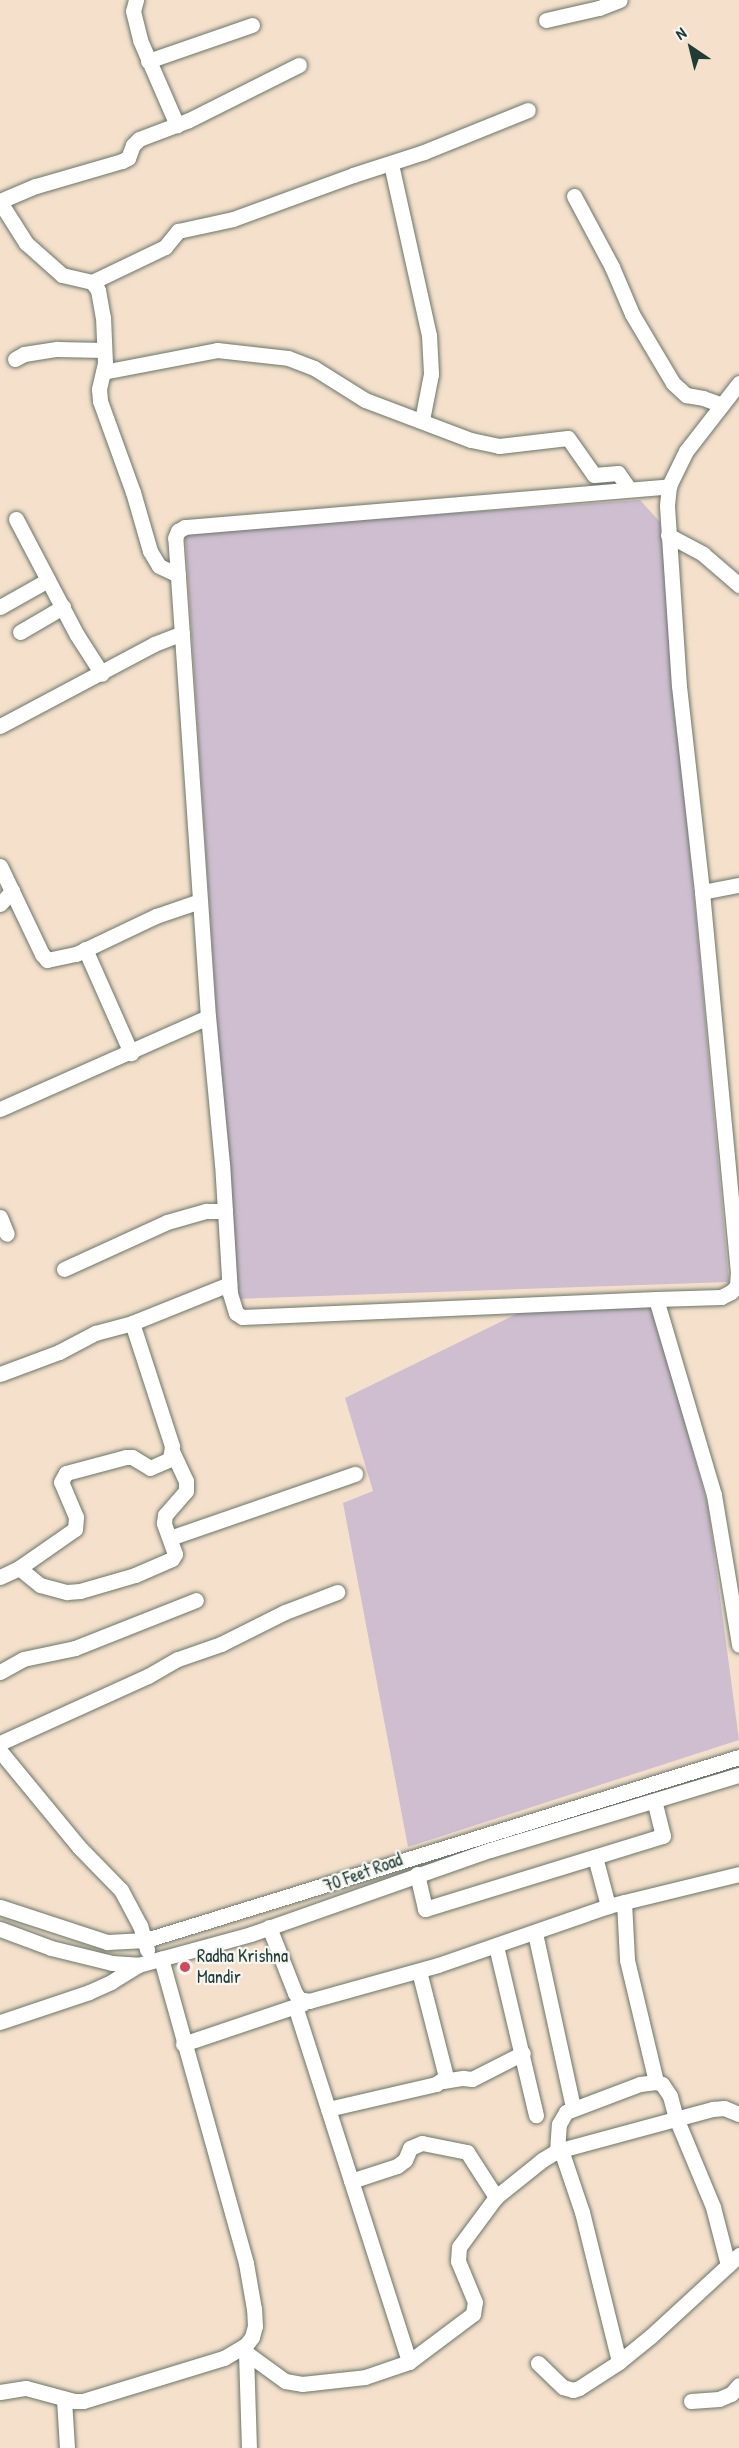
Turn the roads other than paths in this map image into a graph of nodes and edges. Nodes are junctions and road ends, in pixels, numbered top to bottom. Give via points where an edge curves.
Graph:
1 (136, 0) edge
2 (620, 0) edge
3 (546, 20) dead end
4 (252, 25) dead end
5 (148, 61) junction
6 (299, 65) dead end
7 (528, 110) dead end
8 (177, 125) junction
9 (391, 164) junction
10 (574, 196) dead end
11 (0, 201) edge
12 (92, 282) junction
13 (104, 350) junction
14 (15, 359) dead end
15 (103, 372) junction
16 (739, 383) edge
17 (722, 405) junction
18 (422, 420) junction
19 (669, 486) junction
20 (629, 489) junction
21 (16, 519) dead end
22 (668, 535) junction
23 (178, 575) junction
24 (48, 580) junction
25 (739, 585) edge
26 (0, 607) edge
27 (63, 607) junction
28 (21, 632) dead end
29 (182, 633) junction
30 (102, 674) junction
31 (0, 726) edge
32 (0, 866) edge
33 (739, 885) edge
34 (12, 891) junction
35 (702, 892) junction
36 (200, 901) junction
37 (0, 904) edge
38 (85, 949) junction
39 (208, 1017) junction
40 (131, 1053) junction
41 (0, 1109) edge
42 (225, 1211) junction
43 (0, 1217) edge
44 (737, 1233) edge
45 (7, 1234) dead end
46 (64, 1269) dead end
47 (229, 1284) junction
48 (656, 1299) junction
49 (132, 1323) junction
50 (0, 1374) edge
51 (173, 1453) junction
52 (355, 1474) dead end
53 (170, 1538) junction
54 (19, 1568) junction
55 (0, 1577) edge
56 (337, 1592) dead end
57 (196, 1600) dead end
58 (739, 1646) edge
59 (0, 1672) edge
60 (0, 1743) edge
61 (0, 1751) edge
62 (739, 1757) edge
63 (739, 1775) edge
64 (654, 1801) junction
65 (595, 1857) junction
66 (417, 1874) junction
67 (739, 1874) edge
68 (624, 1902) junction
69 (608, 1906) junction
70 (0, 1907) edge
71 (269, 1928) junction
72 (0, 1929) edge
73 (535, 1933) junction
74 (146, 1940) junction
75 (496, 1946) junction
76 (149, 1962) junction
77 (419, 1971) junction
78 (302, 2004) junction
79 (0, 2022) edge
80 (183, 2044) junction
81 (523, 2054) junction
82 (443, 2081) junction
83 (656, 2082) junction
84 (573, 2108) junction
85 (328, 2109) junction
86 (739, 2114) edge
87 (536, 2115) dead end
88 (675, 2118) junction
89 (559, 2150) junction
90 (351, 2181) junction
91 (496, 2197) junction
92 (734, 2260) edge
93 (243, 2351) junction
94 (409, 2362) junction
95 (619, 2362) junction
96 (538, 2363) dead end
97 (739, 2385) edge
98 (0, 2392) edge
99 (64, 2399) junction
100 (691, 2401) dead end
101 (67, 2448) edge
102 (249, 2448) edge

1 - 5 street via 135,24
2 - 3 street
4 - 5 street
5 - 8 street
6 - 8 street
7 - 9 street
8 - 11 street via 139,139 122,161 36,186
9 - 12 street via 233,219 178,231 165,247
9 - 18 street via 431,350 431,374
10 - 17 street via 632,314 673,383 686,395
11 - 12 street via 26,243 62,275
12 - 13 street via 101,298
13 - 14 street via 57,349
13 - 15 street
15 - 18 street via 217,350 288,358 314,368 365,400
15 - 23 street via 100,400 150,551 159,566
16 - 17 street
17 - 19 street via 686,451
18 - 20 street via 471,440 499,446 568,438 594,475 618,473
19 - 20 street
19 - 22 street
20 - 23 street via 185,528 178,531 176,538
21 - 24 street
22 - 25 street via 703,554
22 - 35 street via 679,686
23 - 29 street
24 - 26 street
24 - 27 street
27 - 28 street
27 - 30 street
29 - 30 street
29 - 36 street
30 - 31 street
32 - 34 street
33 - 35 street
34 - 37 street
34 - 38 street via 47,960
35 - 44 street
36 - 38 street via 156,916
36 - 39 street
38 - 40 street
39 - 40 street
39 - 42 street
40 - 41 street
42 - 46 street via 207,1211 167,1222
42 - 47 street
43 - 45 street
44 - 48 street via 737,1286 731,1292 721,1297
47 - 48 street via 232,1306 242,1317
47 - 49 street
48 - 58 street via 714,1494
49 - 50 street via 95,1333 59,1352
49 - 51 street
51 - 53 street via 183,1472 186,1491 165,1515
51 - 54 street via 170,1459 150,1468 126,1457 66,1473 62,1482 77,1524 71,1534
52 - 53 street
53 - 54 street via 175,1554 172,1559 80,1591 53,1590 32,1581
54 - 55 street
56 - 60 street via 178,1659
57 - 59 street via 75,1648 23,1659
61 - 74 street via 120,1890
62 - 74 street, 70 Feet Road
63 - 64 street, 70 Feet Road
64 - 65 street via 663,1836
64 - 66 street, 70 Feet Road
65 - 66 street via 425,1909
65 - 69 street
66 - 71 street, 70 Feet Road
67 - 68 street
68 - 69 street
68 - 83 street via 627,1960
69 - 73 street
70 - 74 street, 70 Feet Road via 107,1942
71 - 76 street, 70 Feet Road
71 - 78 street
72 - 76 street, 70 Feet Road via 51,1948 112,1963
73 - 75 street
73 - 84 street
74 - 76 street
75 - 77 street
75 - 81 street
76 - 79 street via 89,1992
76 - 80 street
77 - 78 street
77 - 82 street via 446,2072
78 - 80 street
78 - 85 street
80 - 93 street via 248,2272 255,2326
81 - 82 street via 472,2079
81 - 87 street
82 - 85 street
83 - 84 street
83 - 88 street via 670,2096
84 - 89 street via 560,2119
85 - 90 street
86 - 88 street via 724,2108
88 - 89 street
88 - 92 street
89 - 91 street
89 - 95 street via 582,2212
90 - 91 street via 397,2166 410,2148 422,2143 467,2152
90 - 94 street
91 - 94 street via 457,2253 475,2302 473,2314
92 - 95 street
93 - 94 street via 285,2380 302,2384 365,2377
93 - 99 street via 82,2401
93 - 102 street
95 - 96 street via 573,2390 556,2382
97 - 100 street via 719,2399
98 - 99 street via 26,2388
99 - 101 street

